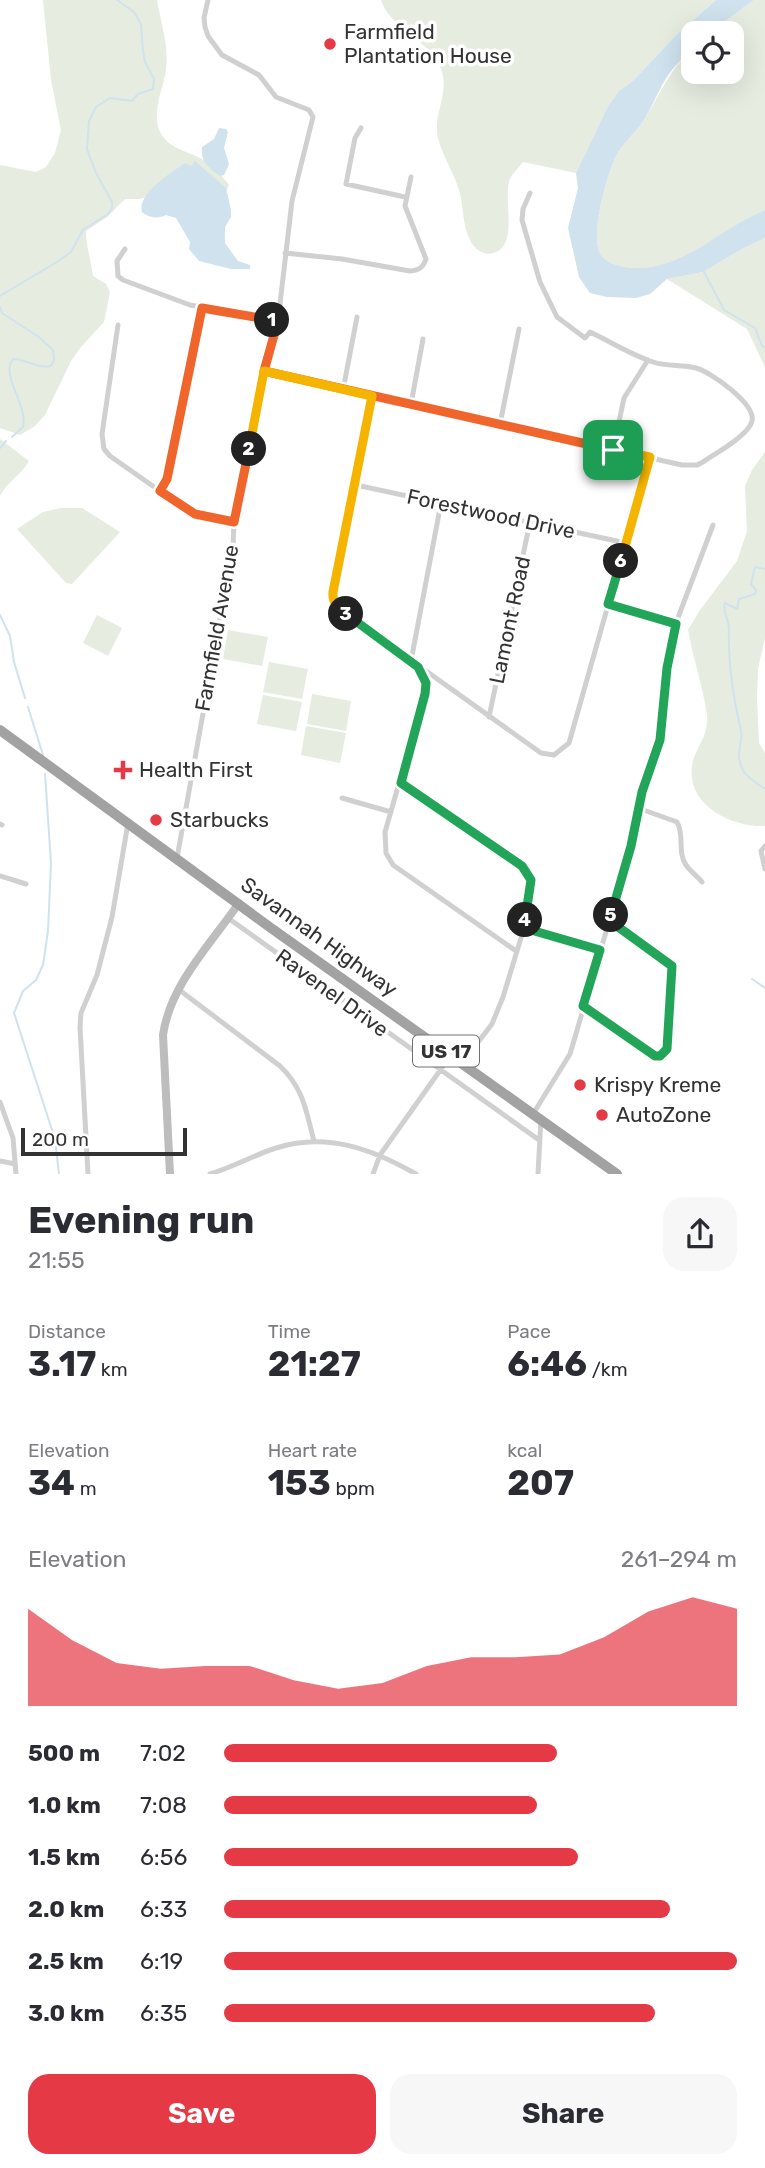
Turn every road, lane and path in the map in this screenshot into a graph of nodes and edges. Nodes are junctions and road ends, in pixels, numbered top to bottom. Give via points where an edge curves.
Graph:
1 (208, 0) edge
2 (361, 128) dead end
3 (411, 177) dead end
4 (530, 193) dead end
5 (405, 197) junction
6 (125, 249) dead end
7 (285, 253) junction
8 (202, 308) junction
9 (357, 317) dead end
10 (278, 321) junction
11 (118, 325) dead end
12 (519, 329) dead end
13 (423, 339) dead end
14 (648, 360) junction
15 (264, 371) junction
16 (343, 390) junction
17 (372, 396) junction
18 (411, 404) junction
19 (500, 424) junction
20 (613, 450) junction
21 (650, 457) junction
22 (356, 485) junction
23 (160, 491) junction
24 (441, 503) junction
25 (234, 522) junction
26 (530, 523) junction
27 (713, 524) dead end
28 (626, 543) junction
29 (608, 604) junction
30 (676, 624) junction
31 (411, 661) junction
32 (418, 667) junction
33 (489, 717) junction
34 (0, 730) edge
35 (401, 783) junction
36 (342, 798) dead end
37 (638, 808) junction
38 (391, 812) junction
39 (128, 824) junction
40 (763, 848) edge
41 (177, 858) junction
42 (765, 869) edge
43 (0, 876) edge
44 (702, 881) dead end
45 (26, 884) dead end
46 (239, 903) junction
47 (228, 918) junction
48 (610, 921) junction
49 (524, 928) junction
50 (600, 950) junction
51 (516, 951) junction
52 (178, 989) junction
53 (583, 1006) junction
54 (451, 1055) junction
55 (462, 1063) junction
56 (441, 1070) junction
57 (0, 1102) edge
58 (537, 1117) junction
59 (540, 1140) junction
60 (314, 1142) junction
61 (380, 1155) junction
62 (0, 1161) edge
63 (15, 1164) junction
64 (608, 1171) edge
65 (16, 1174) edge
66 (88, 1174) edge
67 (170, 1174) edge
68 (210, 1174) edge
69 (373, 1174) edge
70 (416, 1174) edge
71 (538, 1174) edge
72 (617, 1174) edge

1 - 7 street, Farmfield Avenue via 205,27 222,55 259,75 276,97 312,112
2 - 5 street via 346,184
3 - 5 street
4 - 14 street via 522,220 540,282 557,317 585,338 590,332
5 - 7 street via 426,259 418,271
6 - 8 street via 117,261 118,276 123,280
7 - 10 street, Farmfield Avenue
8 - 10 street
8 - 23 street via 167,479
9 - 16 street
10 - 15 street, Farmfield Avenue
11 - 23 street via 104,449
12 - 19 street
13 - 18 street
14 - 20 street via 624,398
14 - 21 street via 706,372 745,401 753,417 744,433 697,465
15 - 16 street
15 - 25 street, Farmfield Avenue
16 - 17 street
17 - 18 street
17 - 22 street
18 - 19 street
19 - 20 street
20 - 21 street
21 - 28 street
22 - 24 street, Forestwood Drive
22 - 31 street via 333,598 348,616
23 - 25 street via 195,514
24 - 26 street, Forestwood Drive
24 - 31 street
25 - 41 street, Farmfield Avenue
26 - 28 street, Forestwood Drive
26 - 33 street, Lamont Road
27 - 30 street
28 - 29 street
29 - 30 street
29 - 33 street via 566,748 554,755 541,752
30 - 37 street via 660,740
31 - 32 street
32 - 33 street
32 - 35 street via 426,683 425,694
34 - 39 highway, Savannah Highway / US 17
35 - 38 street
35 - 49 street via 522,866 531,880
36 - 38 street
37 - 44 street via 677,822 686,865
37 - 48 street
38 - 51 street via 384,840 393,865
39 - 41 highway, Savannah Highway / US 17
39 - 66 street via 112,917 97,975 81,1013
40 - 42 street
41 - 46 highway, Savannah Highway / US 17
43 - 45 street
46 - 47 main road
46 - 54 highway, Savannah Highway / US 17
47 - 52 main road
47 - 56 street, Ravenel Drive
48 - 50 street
48 - 53 street via 672,966 665,1052 655,1056
49 - 50 street
49 - 51 street
50 - 53 street
51 - 55 street via 492,1024
52 - 60 street via 292,1078 301,1092
52 - 67 main road via 166,1014 163,1035
53 - 58 street via 570,1054
54 - 55 highway, Savannah Highway / US 17
54 - 56 street
55 - 58 highway, Savannah Highway / US 17
56 - 59 street, Ravenel Drive
56 - 61 street
57 - 63 street via 13,1138
58 - 59 street
58 - 64 highway, Savannah Highway / US 17
59 - 71 street
60 - 61 street via 349,1144
60 - 68 street via 277,1148
61 - 69 street
61 - 70 street
62 - 63 street
63 - 65 street
64 - 72 highway, Savannah Highway / US 17

